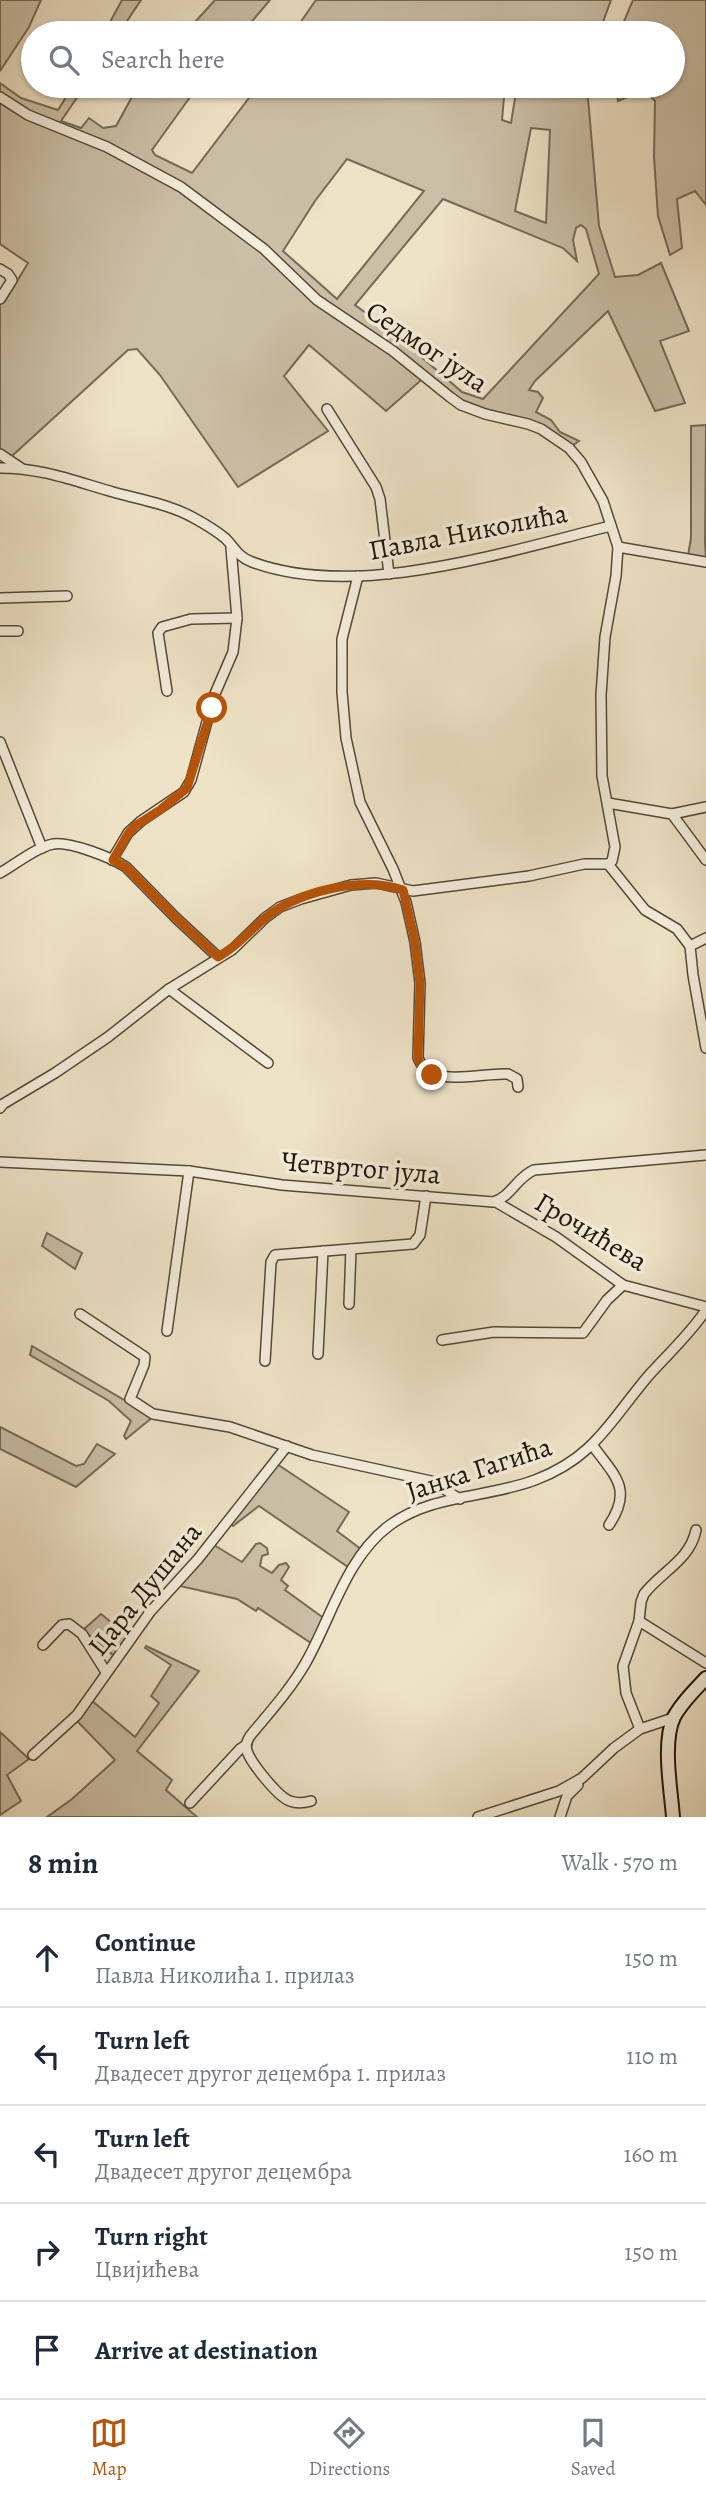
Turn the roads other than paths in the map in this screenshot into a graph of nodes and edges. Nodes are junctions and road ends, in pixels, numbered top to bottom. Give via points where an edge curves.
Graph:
1 (0, 97) edge
2 (0, 269) edge
3 (0, 299) edge
4 (327, 409) dead end
5 (0, 454) edge
6 (0, 468) edge
7 (21, 468) junction
8 (611, 527) junction
9 (618, 547) junction
10 (231, 548) junction
11 (706, 562) edge
12 (389, 574) junction
13 (358, 576) junction
14 (68, 596) dead end
15 (0, 598) edge
16 (237, 618) junction
17 (0, 631) edge
18 (18, 631) dead end
19 (167, 691) dead end
20 (0, 742) edge
21 (608, 803) junction
22 (706, 807) edge
23 (672, 814) junction
24 (42, 849) junction
25 (113, 860) junction
26 (706, 860) edge
27 (608, 864) junction
28 (0, 873) edge
29 (403, 890) junction
30 (706, 938) edge
31 (691, 946) junction
32 (218, 957) junction
33 (169, 989) junction
34 (706, 1048) edge
35 (268, 1063) dead end
36 (518, 1087) dead end
37 (1, 1106) edge
38 (706, 1155) edge
39 (0, 1162) edge
40 (189, 1171) junction
41 (426, 1196) junction
42 (496, 1202) junction
43 (351, 1249) junction
44 (323, 1251) junction
45 (623, 1285) junction
46 (349, 1304) dead end
47 (706, 1309) edge
48 (80, 1314) dead end
49 (167, 1331) dead end
50 (442, 1340) dead end
51 (318, 1354) dead end
52 (265, 1361) dead end
53 (593, 1446) junction
54 (287, 1447) junction
55 (460, 1499) junction
56 (609, 1525) dead end
57 (696, 1530) dead end
58 (639, 1621) junction
59 (43, 1645) dead end
60 (706, 1663) edge
61 (106, 1672) junction
62 (706, 1678) edge
63 (673, 1718) junction
64 (639, 1729) junction
65 (246, 1745) junction
66 (33, 1755) dead end
67 (582, 1777) junction
68 (311, 1801) dead end
69 (190, 1804) dead end
70 (478, 1817) edge
71 (560, 1817) edge
72 (673, 1817) edge

1 - 8 street, Седмог јула via 28,115 107,147 181,187 264,249 317,300 393,351 461,405 528,424 569,448 603,501
2 - 3 street via 12,280
4 - 12 street via 376,487
5 - 7 street, Павла Николића
6 - 7 street, Павла Николића
7 - 10 street, Павла Николића via 170,507 215,530
8 - 9 street, Седмог јула
8 - 12 street, Павла Николића
9 - 11 street
9 - 21 street, Седмог јула via 604,637 601,695 602,776
10 - 13 street, Павла Николића via 269,567
10 - 16 street
12 - 13 street, Павла Николића
13 - 29 street via 342,639 346,738 360,802
14 - 15 street
16 - 19 street via 191,619 162,627 158,633
16 - 25 street via 233,652 214,696 190,784 135,826
17 - 18 street
20 - 24 street
21 - 23 street
21 - 27 street, Седмог јула via 615,848
22 - 23 street
23 - 26 street
24 - 25 street via 58,844
24 - 28 street
25 - 32 street via 126,867
27 - 29 street
27 - 31 street via 645,910 677,929
29 - 32 street via 376,883 301,898 280,907
29 - 36 street via 420,983 417,1035 421,1066 439,1077 512,1075
30 - 31 street
31 - 34 street
32 - 33 street
33 - 35 street
33 - 37 street via 108,1038
38 - 42 street via 534,1170
39 - 40 street, Четвртог јула
40 - 41 street, Четвртог јула via 282,1185
40 - 49 street
41 - 42 street, Четвртог јула
41 - 43 street via 420,1236 413,1244
42 - 45 street, Грочићева via 556,1237
43 - 44 street
43 - 46 street
44 - 51 street
44 - 52 street via 272,1258
45 - 47 street, Грочићева
45 - 50 street via 583,1333 494,1332
47 - 53 street, Јанка Гагића
48 - 54 street via 145,1357 130,1396 134,1404 153,1414 230,1427
53 - 55 street, Јанка Гагића via 568,1465 535,1480
53 - 56 street via 620,1489 619,1509
54 - 55 street via 431,1481
54 - 61 street, Цара Душана
55 - 65 street, Јанка Гагића via 415,1510 373,1540 347,1580 304,1666
57 - 58 street via 684,1556 644,1594
58 - 60 street
58 - 64 street via 623,1666 626,1693
59 - 61 street via 62,1625 69,1624 82,1634
61 - 66 street, Цара Душана via 77,1715
62 - 63 street
63 - 64 street
63 - 72 street via 669,1737
64 - 67 street
65 - 68 street via 267,1781 284,1798
65 - 69 street, Јанка Гагића
67 - 70 street via 559,1791
67 - 71 street via 566,1796

